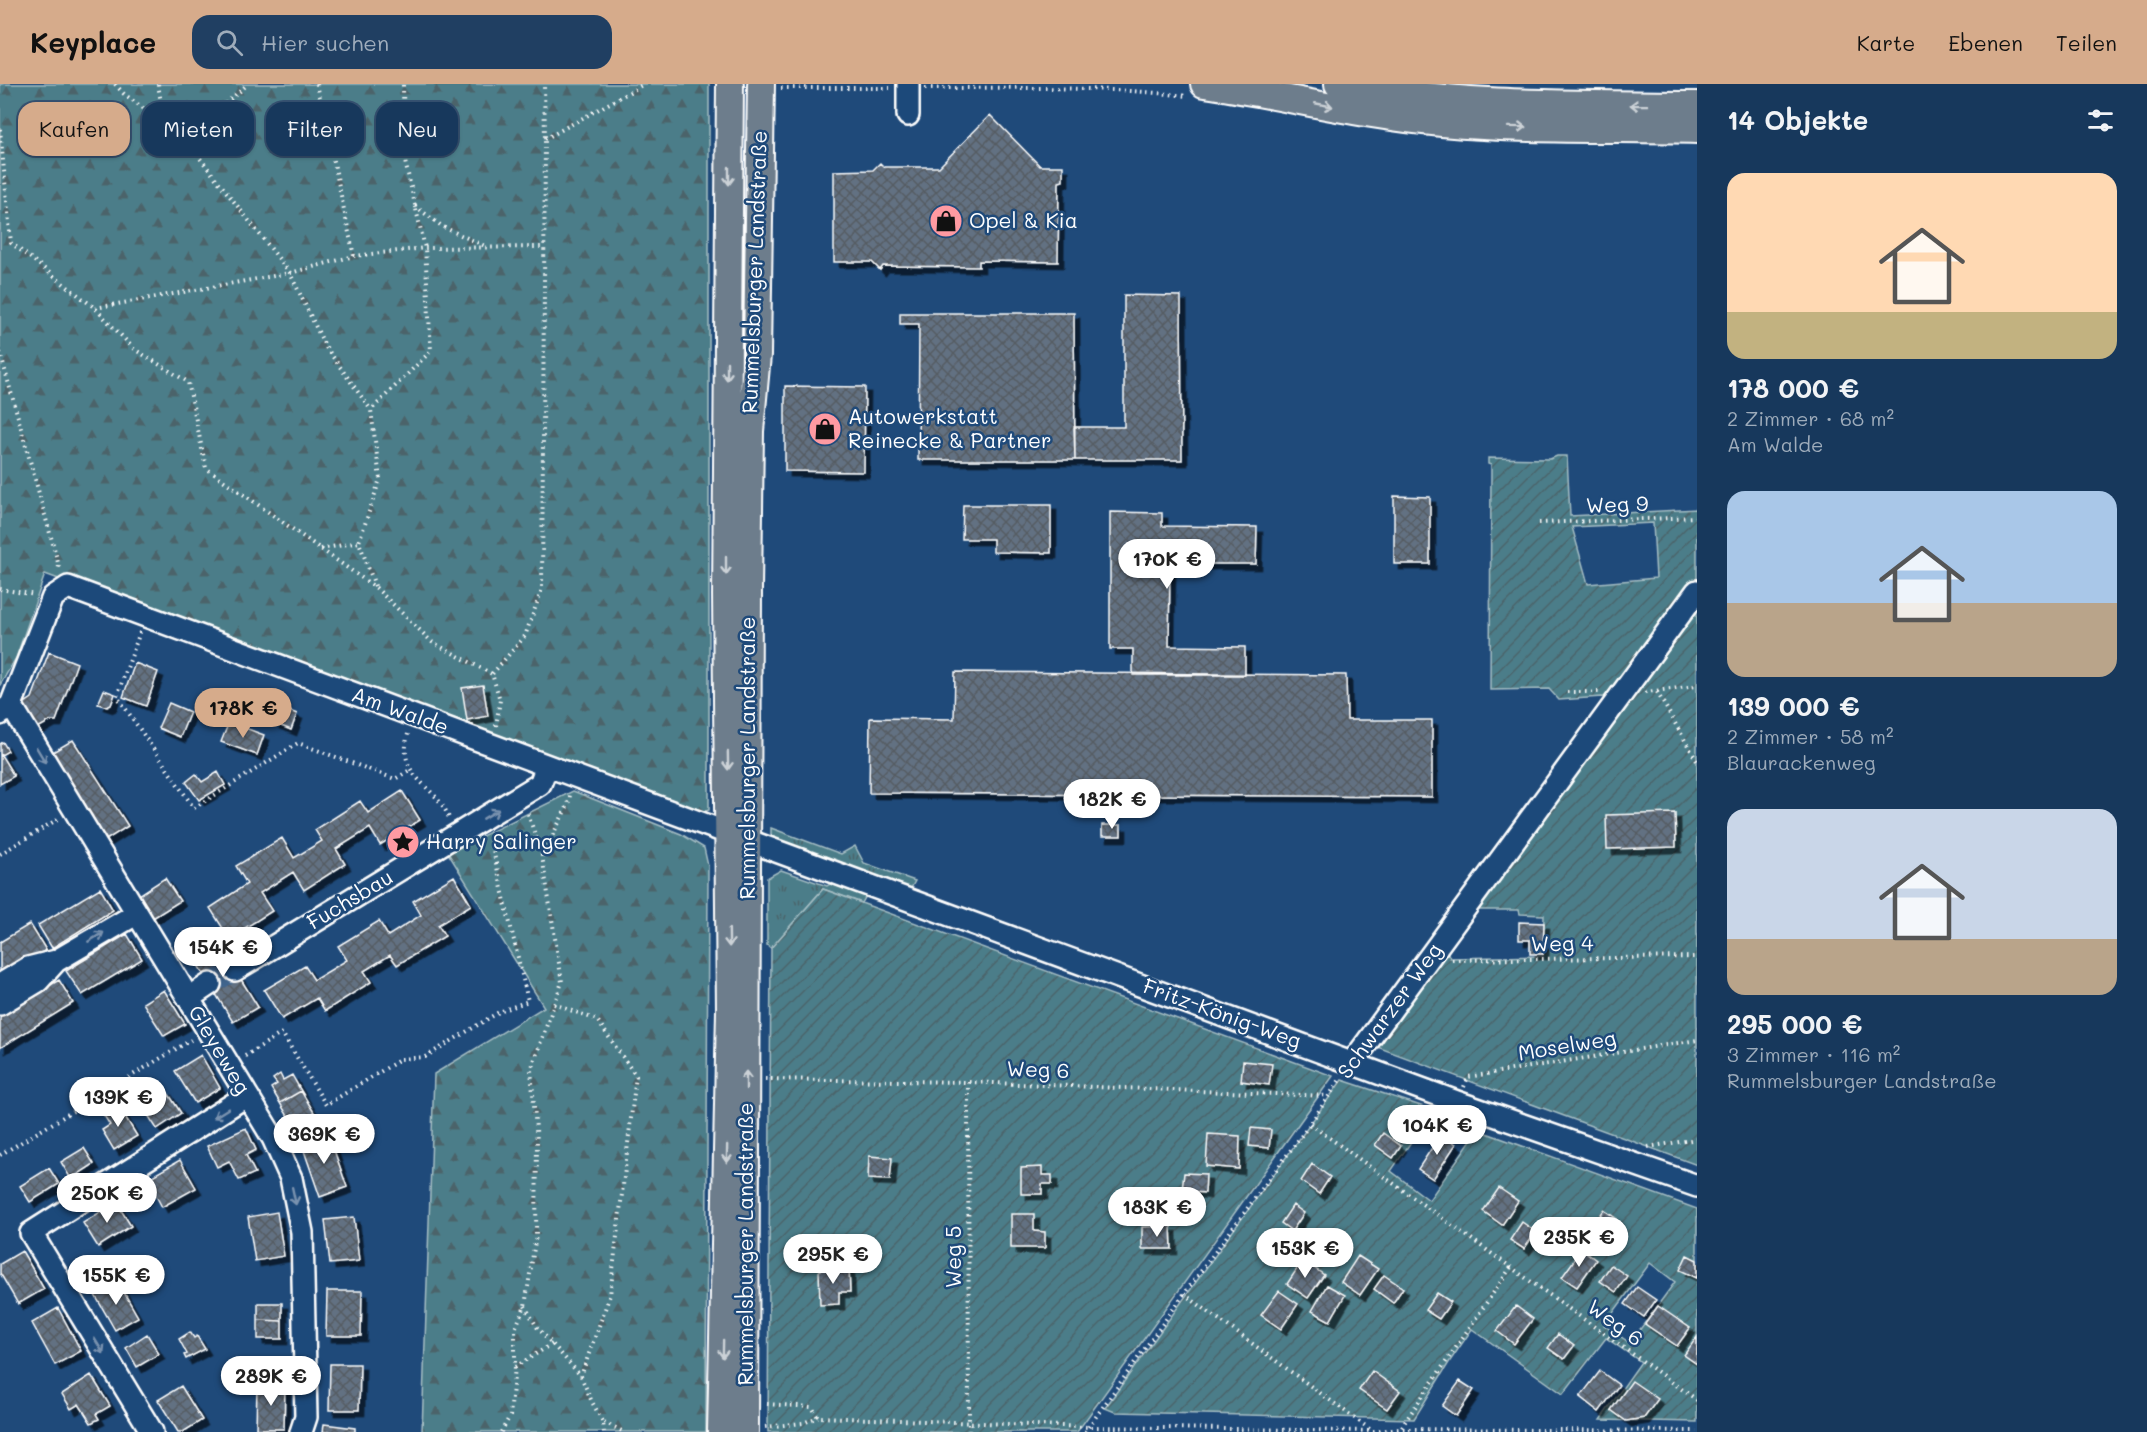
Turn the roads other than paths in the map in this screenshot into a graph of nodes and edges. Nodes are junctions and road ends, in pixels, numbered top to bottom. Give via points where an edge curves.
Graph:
1 (730, 84) edge
2 (761, 84) edge
3 (908, 84) edge
4 (1204, 84) edge
5 (1338, 84) edge
6 (1697, 105) edge
7 (908, 115) dead end
8 (1697, 130) edge
9 (1697, 591) edge
10 (5, 709) edge
11 (547, 766) junction
12 (738, 837) junction
13 (136, 914) junction
14 (57, 961) junction
15 (235, 970) tunnel mouth
16 (210, 984) tunnel mouth
17 (0, 985) edge
18 (189, 998) junction
19 (0, 1004) edge
20 (1352, 1063) junction
21 (246, 1096) junction
22 (1697, 1186) edge
23 (753, 1430) edge
24 (152, 1432) edge
25 (301, 1432) edge
26 (722, 1432) edge

1 -> 12 main road, Rummelsburger Landstraße via 726,583
2 - 12 main road, Rummelsburger Landstraße via 757,355 750,431
3 - 7 street
4 -> 8 main road via 1443,124
6 -> 5 main road via 1498,103
9 - 20 street, Schwarzer Weg
10 - 11 street, Am Walde via 46,596 68,587
10 -> 13 street, Gleyeweg via 74,810
11 - 12 street, Am Walde
15 -> 11 street, Fuchsbau via 540,784
12 - 20 street, Fritz-König-Weg
23 -> 12 main road, Rummelsburger Landstraße via 745,1403 746,1079
12 -> 26 main road, Rummelsburger Landstraße via 727,875 730,1010
14 -> 13 street
13 - 18 street, Gleyeweg
14 - 17 street via 28,968
14 - 19 street via 38,981
16 - 18 street
18 - 21 street, Gleyeweg
20 - 22 street, Fritz-König-Weg
21 -> 24 street via 31,1233
21 -> 25 street, Gleyeweg via 273,1138 291,1178 302,1232 306,1417

